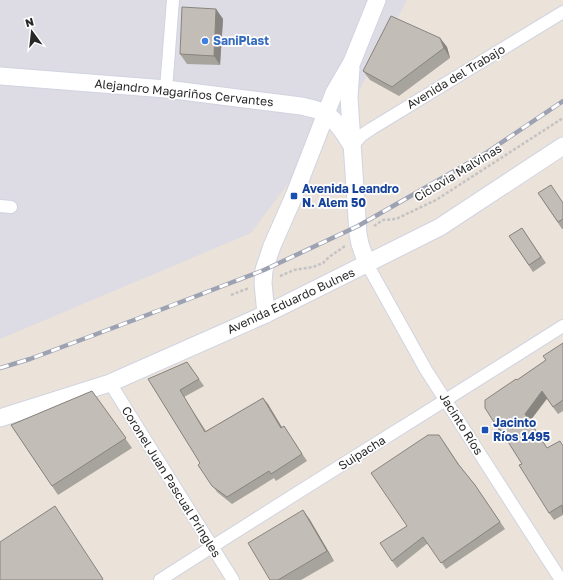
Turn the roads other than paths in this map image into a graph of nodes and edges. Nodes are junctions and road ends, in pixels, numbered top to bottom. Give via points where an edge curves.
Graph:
1 (173, 0) edge
2 (377, 0) edge
3 (563, 12) edge
4 (352, 62) junction
5 (0, 76) edge
6 (166, 88) junction
7 (326, 113) junction
8 (352, 146) junction
9 (563, 146) edge
10 (367, 264) junction
11 (266, 314) junction
12 (563, 326) edge
13 (110, 383) junction
14 (446, 400) junction
15 (0, 418) edge
16 (212, 547) junction
17 (160, 580) edge
18 (233, 580) edge
19 (561, 580) edge

1 - 6 street
2 - 4 main road
3 - 8 street, Avenida del Trabajo via 371,129
4 - 7 main road
4 - 8 main road via 349,96
5 - 6 main road, Alejandro Magariños Cervantes
6 - 7 main road, Alejandro Magariños Cervantes via 301,106
7 - 8 main road
7 - 11 main road via 264,270
8 - 10 main road via 359,237
9 - 10 main road, Avenida Eduardo Bulnes via 440,227
10 - 11 main road, Avenida Eduardo Bulnes
10 - 14 street, Jacinto Ríos via 426,370
11 - 13 main road, Avenida Eduardo Bulnes
12 - 14 street, Suipacha
13 - 15 main road, Avenida Eduardo Bulnes
13 - 16 street, Coronel Juan Pascual Pringles
14 - 16 street, Suipacha
14 - 19 street, Jacinto Ríos
16 - 17 street, Suipacha
16 - 18 street, Coronel Juan Pascual Pringles

